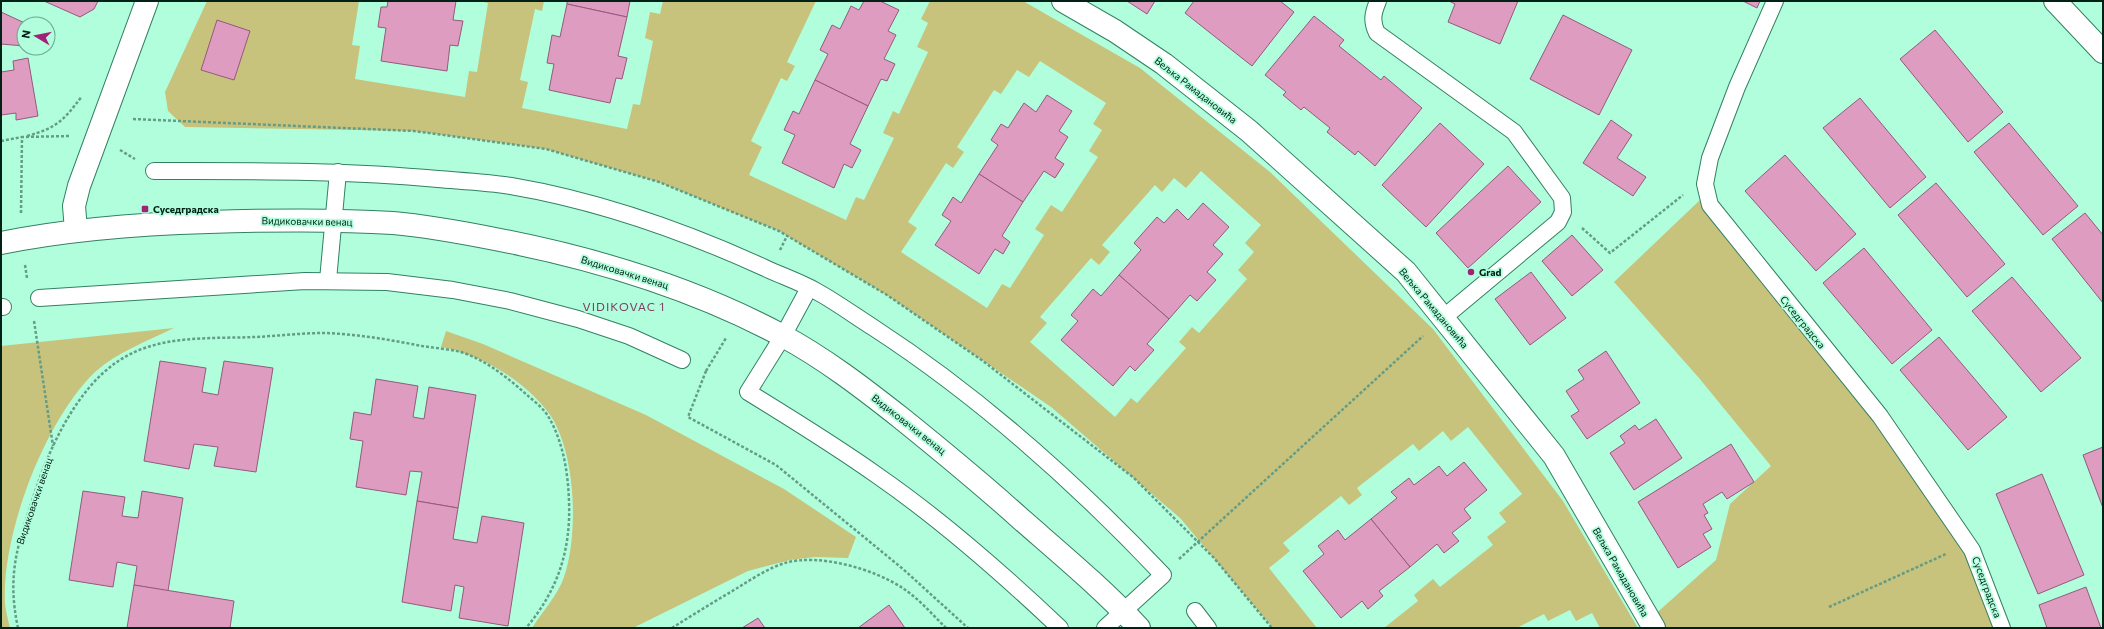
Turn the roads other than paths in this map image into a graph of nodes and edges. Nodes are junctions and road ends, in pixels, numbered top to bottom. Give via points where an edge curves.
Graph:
1 (147, 1) edge
2 (1063, 1) edge
3 (1378, 1) edge
4 (1775, 1) edge
5 (2055, 1) edge
6 (2103, 52) edge
7 (154, 171) dead end
8 (338, 172) junction
9 (332, 221) junction
10 (76, 230) junction
11 (1, 243) edge
12 (328, 280) junction
13 (808, 288) junction
14 (38, 298) dead end
15 (1443, 318) junction
16 (783, 336) junction
17 (682, 360) road end
18 (1122, 611) junction
19 (1195, 611) dead end
20 (1060, 628) edge
21 (1105, 628) edge
22 (1139, 628) edge
23 (1208, 628) edge
24 (1654, 628) edge
25 (2002, 628) edge

1 - 10 street via 79,186 74,206
2 - 15 street, Вељка Рамадановића via 1115,31 1164,64 1249,131 1406,272
3 - 15 lane via 1372,24 1377,33 1514,132 1562,198 1563,212 1558,222
4 - 25 lane, Суседградска via 1734,94 1710,158 1705,184 1710,205 1880,416 1972,550
5 - 6 street
7 - 8 lane
8 - 9 lane
8 - 13 lane via 390,174 510,186 575,200 648,220 731,252
9 - 10 street, Видиковачки венац via 258,220
9 - 12 lane
9 - 16 street, Видиковачки венац via 395,224 474,234 538,247 600,263 669,286
10 - 11 street, Видиковачки венац
12 - 14 lane
12 - 17 lane via 387,282 453,290 510,301 629,336
13 - 16 lane
13 - 18 lane via 905,348 952,383 1064,475 1116,526 1162,575
15 - 24 street, Вељка Рамадановића via 1554,456
16 - 18 street, Видиковачки венац via 851,379 948,456
16 - 20 lane via 748,392 814,433 936,519
18 - 21 lane
18 - 22 street, Видиковачки венац
19 - 23 lane

